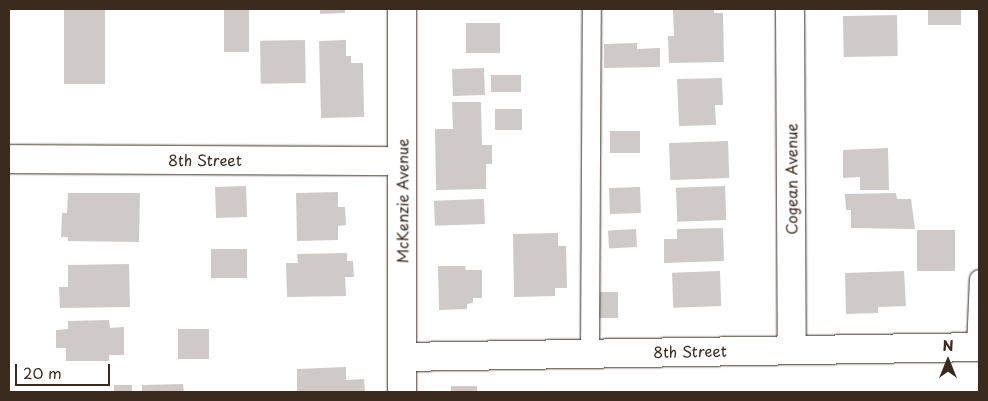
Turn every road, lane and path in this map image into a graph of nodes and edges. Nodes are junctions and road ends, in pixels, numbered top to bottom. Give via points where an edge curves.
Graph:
1 (402, 9) edge
2 (592, 9) edge
3 (790, 9) edge
4 (9, 159) edge
5 (402, 161) junction
6 (979, 279) edge
7 (978, 347) edge
8 (792, 349) junction
9 (590, 353) junction
10 (402, 357) junction
11 (402, 392) edge

1 - 5 street, McKenzie Avenue
2 - 9 lane
3 - 8 street, Cogean Avenue
4 - 5 street, 8th Street
5 - 10 street, McKenzie Avenue
6 - 7 lane
7 - 8 street, 8th Street
8 - 9 street, 8th Street
9 - 10 street, 8th Street
10 - 11 street, McKenzie Avenue

